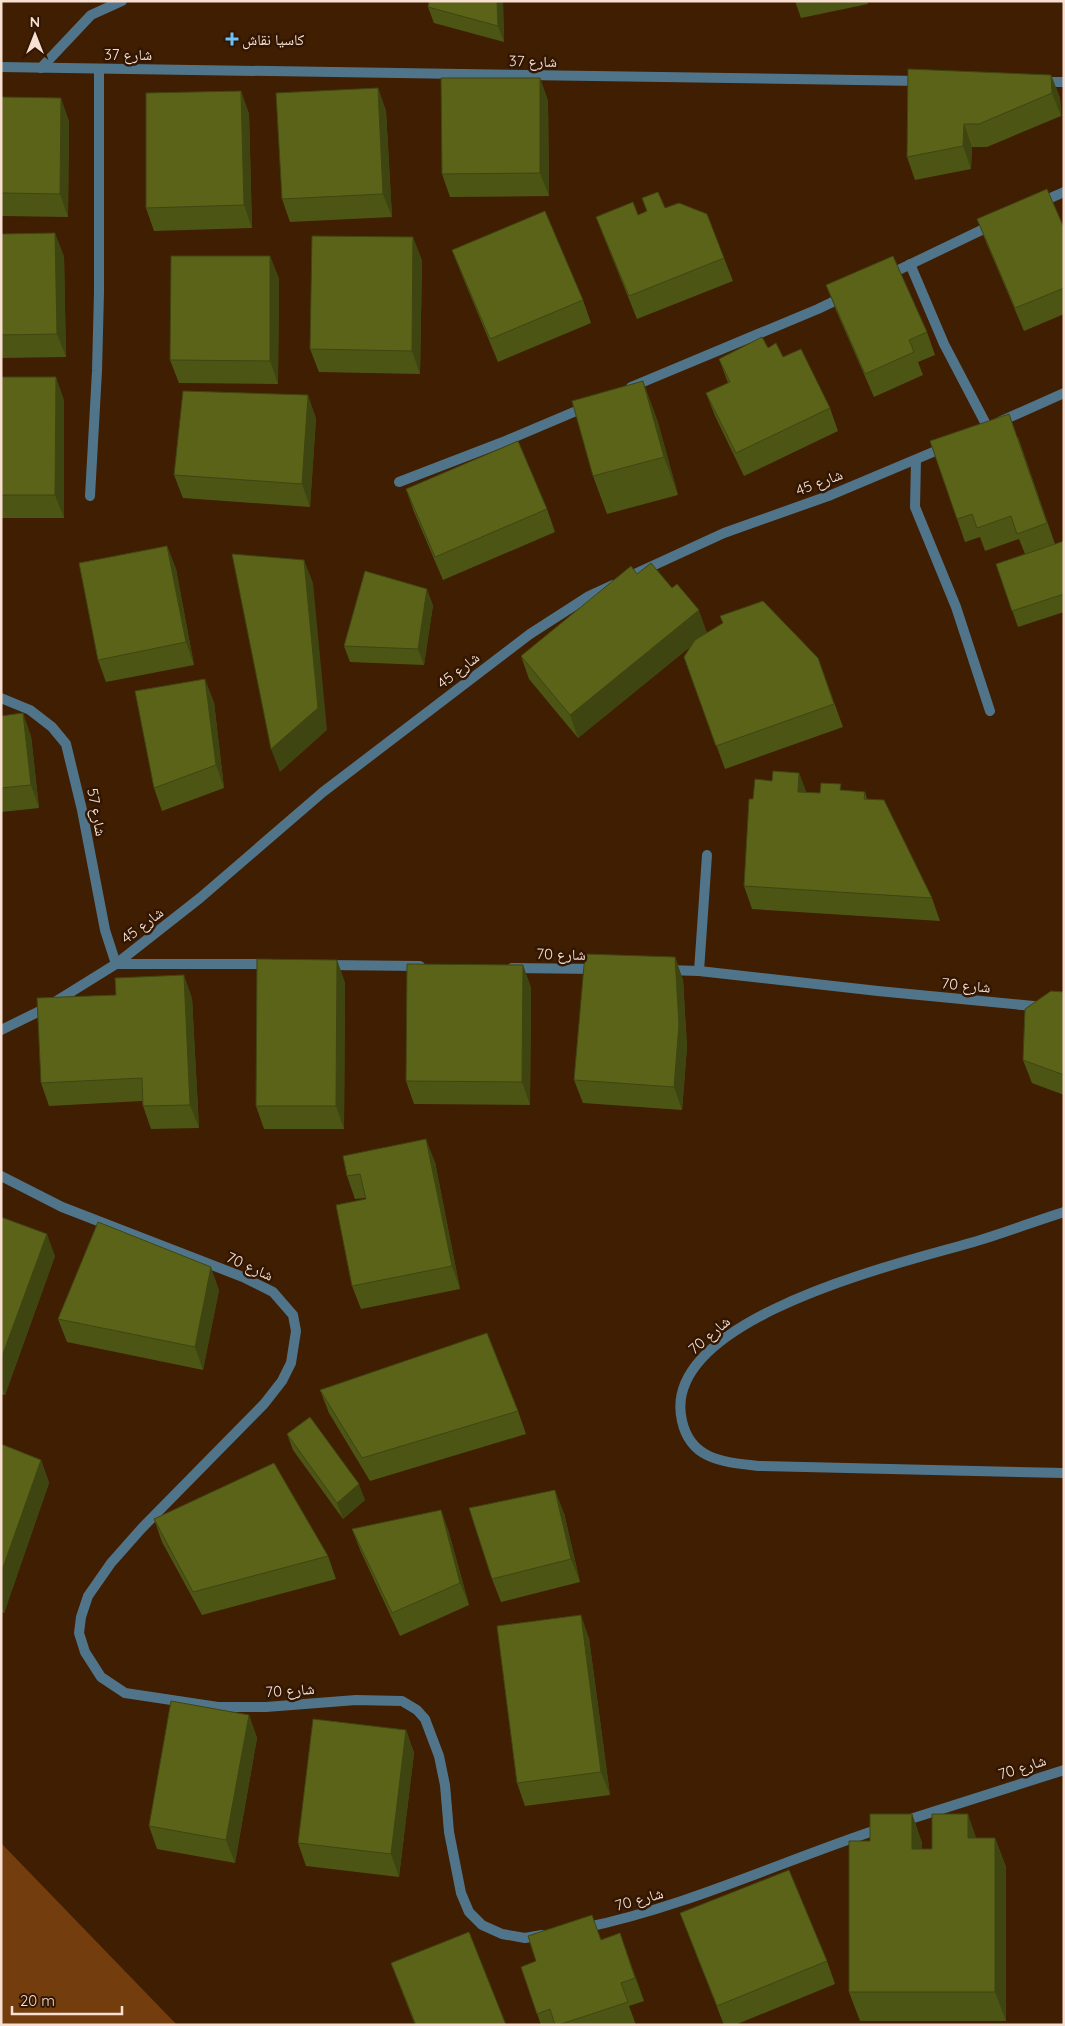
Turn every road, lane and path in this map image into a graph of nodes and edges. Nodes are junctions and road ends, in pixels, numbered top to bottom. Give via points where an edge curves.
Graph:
1 (122, 1) edge
2 (1, 67) edge
3 (41, 68) junction
4 (99, 69) junction
5 (931, 82) edge
6 (1028, 82) edge
7 (1064, 82) edge
8 (1064, 192) edge
9 (1032, 207) edge
10 (1006, 219) edge
11 (910, 264) junction
12 (876, 280) edge
13 (852, 293) edge
14 (617, 393) edge
15 (1064, 393) edge
16 (600, 401) edge
17 (952, 444) edge
18 (916, 460) junction
19 (399, 482) dead end
20 (90, 496) dead end
21 (1, 698) edge
22 (990, 711) dead end
23 (707, 855) dead end
24 (116, 964) junction
25 (279, 964) edge
26 (319, 965) edge
27 (426, 966) edge
28 (504, 968) edge
29 (611, 970) edge
30 (660, 970) edge
31 (699, 971) junction
32 (1064, 1009) edge
33 (1, 1030) edge
34 (1, 1176) edge
35 (1064, 1212) edge
36 (1064, 1473) edge
37 (1064, 1770) edge
38 (576, 1930) edge
39 (550, 1934) edge

1 - 3 street via 91,15
2 - 3 street, شارع 37
3 - 4 street, شارع 37
4 - 5 street, شارع 37
4 - 20 street via 99,292
6 - 7 street
8 - 9 street
10 - 11 street
11 - 12 street
11 - 15 street via 983,430
13 - 14 street
16 - 19 street
17 - 18 street, شارع 45
18 - 22 street via 915,507 956,607
18 - 24 street, شارع 45 via 831,495 724,533 589,596 530,634 323,792 200,898
21 - 24 street, شارع 57 via 30,710 66,744 105,930
23 - 31 street
24 - 25 street
24 - 33 street, شارع 45 via 42,1010
26 - 27 street
28 - 29 street, شارع 70
30 - 31 street, شارع 70
31 - 32 street, شارع 70
34 - 39 street, شارع 70 via 62,1207 243,1277 272,1292 293,1315 296,1331 291,1363 282,1380 264,1404 142,1528 111,1563 88,1596 81,1617 80,1634 85,1652 101,1677 124,1693 218,1707 402,1701 425,1719 439,1756 461,1893 469,1912 482,1925 502,1934 525,1938
35 - 36 street, شارع 70 via 828,1285 764,1313 728,1335 699,1360 686,1380 680,1410 685,1433 697,1450 725,1462 759,1466
37 - 38 street, شارع 70 via 828,1846 680,1903

